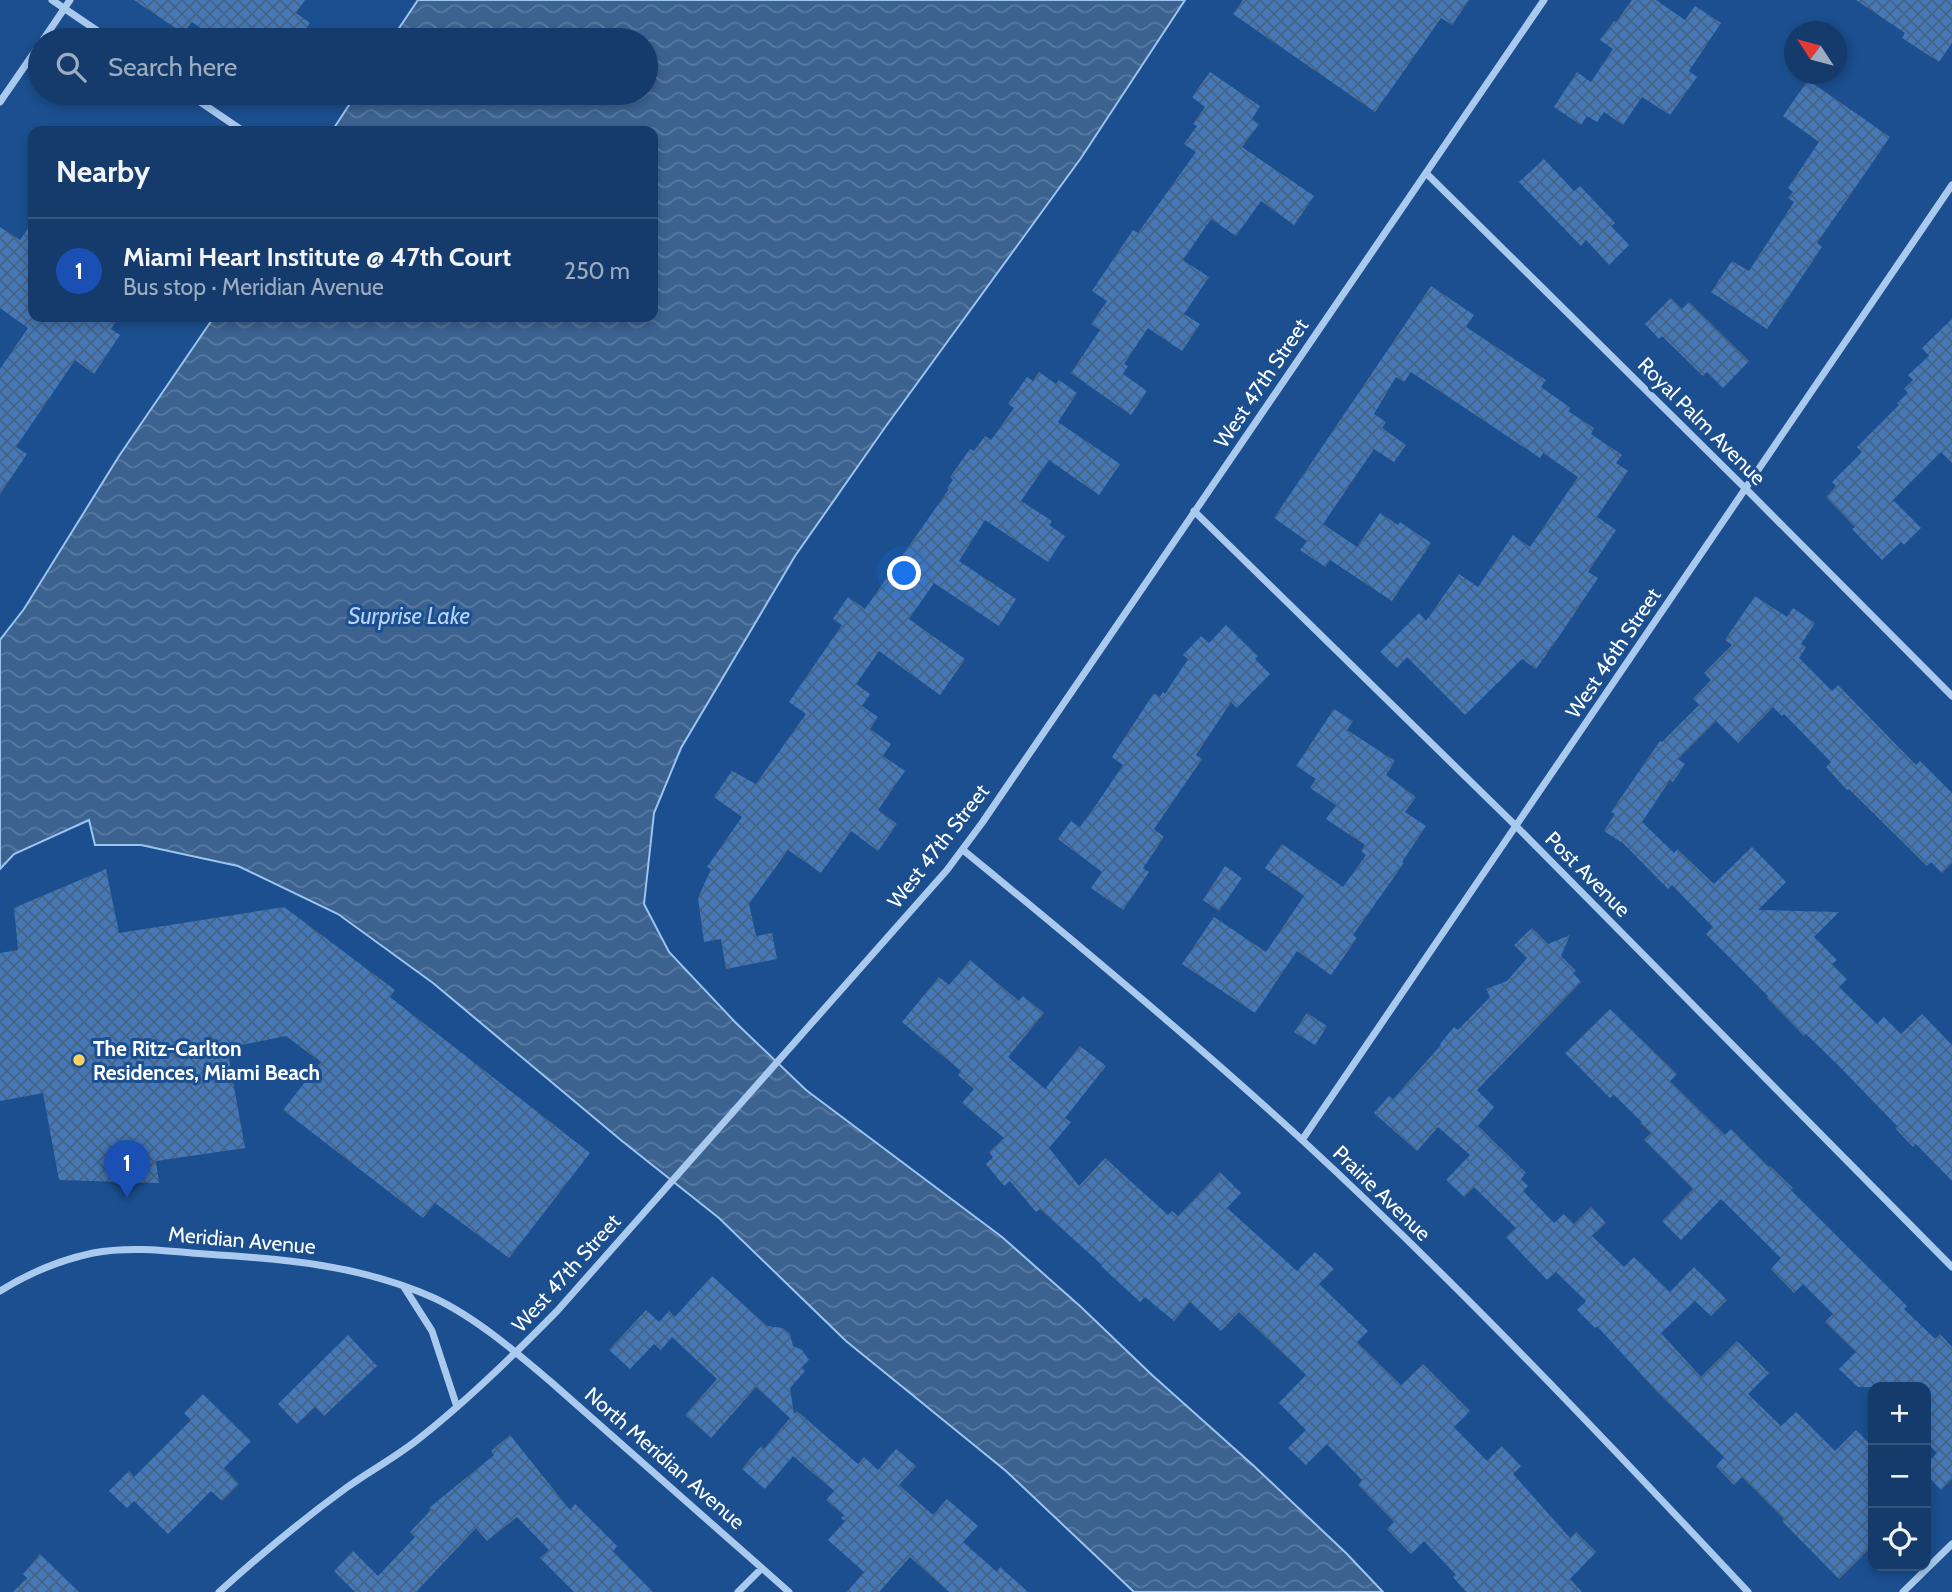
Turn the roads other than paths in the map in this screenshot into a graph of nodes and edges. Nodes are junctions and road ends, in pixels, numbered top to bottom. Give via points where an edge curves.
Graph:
1 (52, 0) edge
2 (70, 0) edge
3 (1544, 0) edge
4 (65, 8) junction
5 (51, 28) edge
6 (94, 28) edge
7 (28, 61) edge
8 (0, 102) edge
9 (205, 105) edge
10 (236, 126) edge
11 (1426, 173) junction
12 (1952, 185) edge
13 (1746, 489) junction
14 (1194, 511) junction
15 (1952, 696) edge
16 (1516, 826) junction
17 (962, 850) junction
18 (1302, 1140) junction
19 (1952, 1267) edge
20 (403, 1286) junction
21 (0, 1291) edge
22 (516, 1353) junction
23 (457, 1407) junction
24 (1952, 1544) edge
25 (762, 1568) junction
26 (219, 1592) edge
27 (738, 1592) edge
28 (789, 1592) edge
29 (1748, 1592) edge
30 (1903, 1592) edge

1 - 4 street
2 - 4 street
3 - 11 street, West 47th Street
4 - 5 street
4 - 6 street
7 - 8 street
9 - 10 street
11 - 13 street, Royal Palm Avenue
11 - 14 street, West 47th Street
12 - 13 street, West 46th Street
13 - 15 street, Royal Palm Avenue
13 - 16 street, West 46th Street
14 - 16 street, Post Avenue
14 - 17 street, West 47th Street
16 - 18 street, West 46th Street
16 - 19 street, Post Avenue
17 - 18 street, Prairie Avenue via 1098,961
17 - 22 street, West 47th Street
18 - 29 street, Prairie Avenue via 1596,1430
20 - 21 street, Meridian Avenue via 350,1270 285,1260 137,1249 75,1257
20 - 22 street, Meridian Avenue via 448,1306
20 - 23 street via 432,1331
22 - 23 street, West 47th Street
22 - 25 street, North Meridian Avenue
23 - 26 street, West 47th Street via 406,1449 316,1511
24 - 30 street
25 - 27 street
25 - 28 street, North Meridian Avenue

